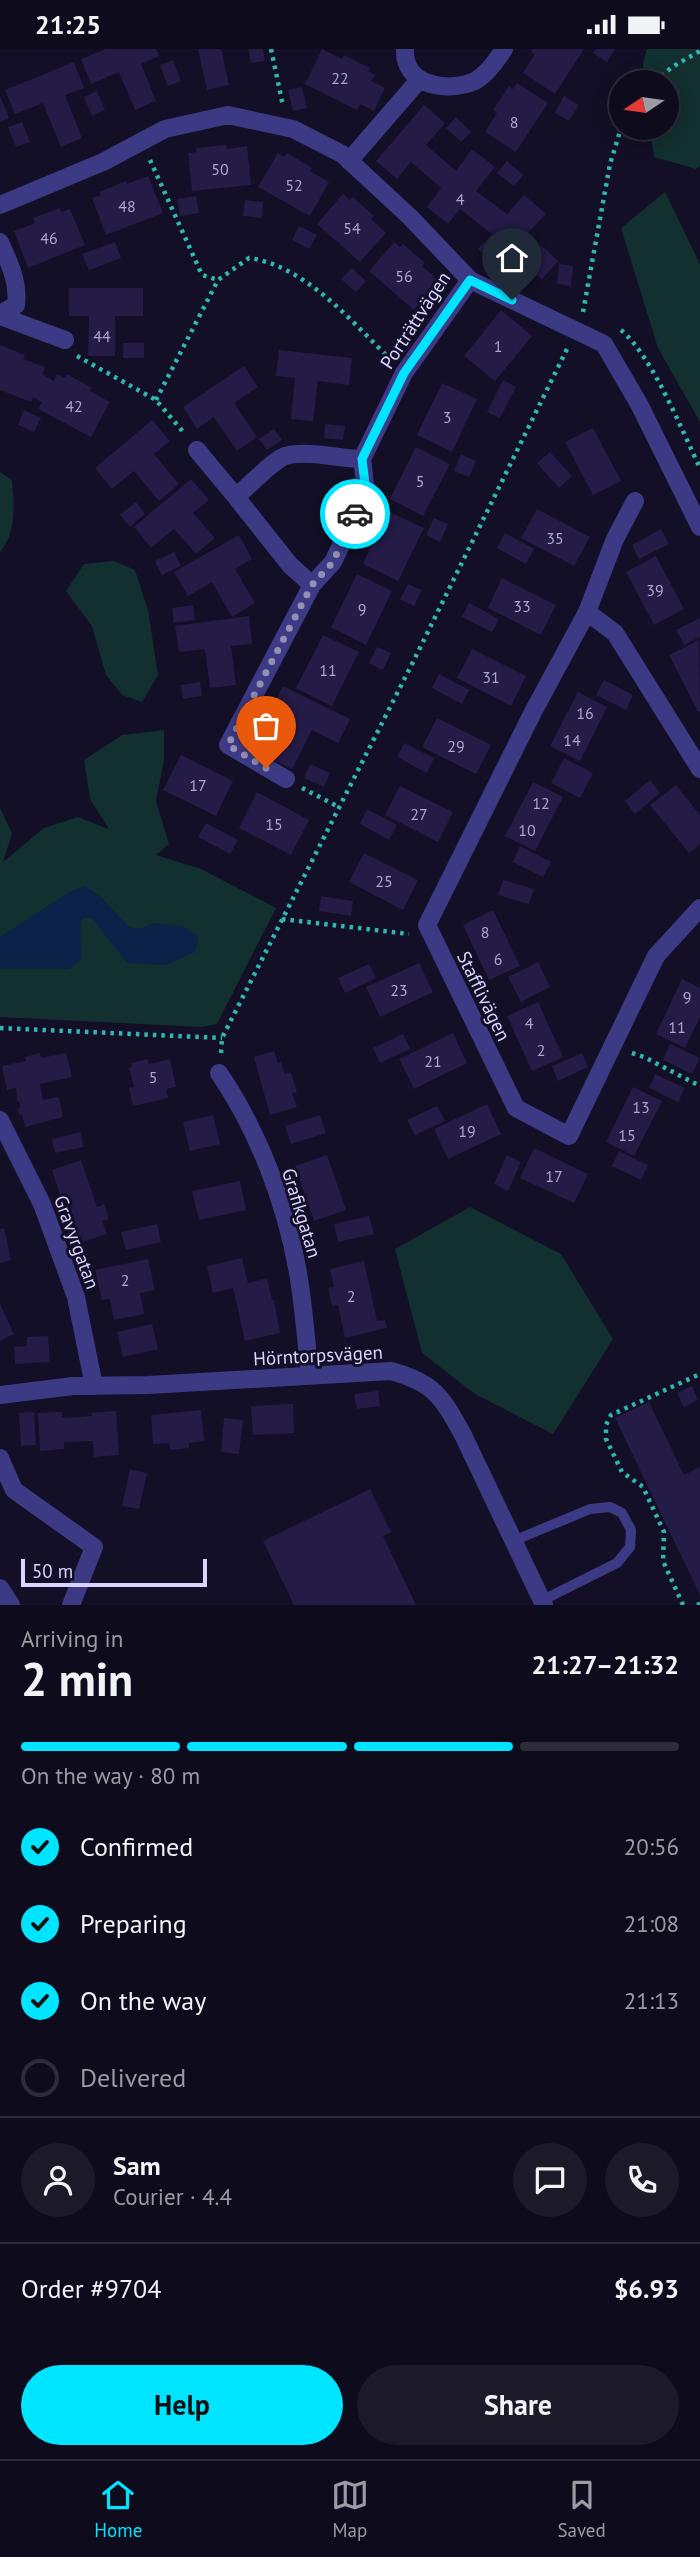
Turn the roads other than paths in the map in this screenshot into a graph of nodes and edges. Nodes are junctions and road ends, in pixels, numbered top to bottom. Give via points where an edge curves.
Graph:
1 (405, 49) edge
2 (504, 49) edge
3 (419, 80) junction
4 (349, 161) junction
5 (0, 205) edge
6 (0, 242) edge
7 (470, 280) junction
8 (0, 315) edge
9 (65, 340) road end
10 (197, 450) road end
11 (362, 459) junction
12 (236, 497) junction
13 (635, 502) dead end
14 (700, 527) edge
15 (312, 585) junction
16 (587, 612) junction
17 (700, 769) edge
18 (286, 779) road end
19 (700, 908) edge
20 (219, 1073) dead end
21 (0, 1120) edge
22 (310, 1375) junction
23 (94, 1386) junction
24 (0, 1395) edge
25 (0, 1458) edge
26 (513, 1541) junction
27 (0, 1588) edge
28 (542, 1603) edge
29 (12, 1605) edge
30 (71, 1605) edge

1 - 3 street via 404,58
2 - 3 street via 478,80 455,88
3 - 4 street
4 - 5 street, Porträttvägen via 288,128 228,115 165,129 103,162
4 - 7 street, Porträttvägen
6 - 8 street via 18,289 16,305
7 - 11 street, Porträttvägen via 404,373
7 - 14 street via 604,344
8 - 9 street
10 - 12 street
11 - 12 street via 299,453 283,456
11 - 15 street via 366,492 333,562
12 - 15 street via 290,565
13 - 16 street via 615,539
15 - 18 street via 228,745
16 - 17 street via 615,633
16 - 19 street, Stafflivägen via 427,925 516,1108 569,1136 656,956
20 - 22 street, Grafikgatan via 236,1099 278,1191 298,1273
21 - 23 street, Gravyrgatan via 42,1204 76,1297
22 - 23 street, Hörntorpsvägen
22 - 26 street, Hörntorpsvägen via 391,1371 433,1388 463,1435
23 - 24 street, Hörntorpsvägen
25 - 30 street via 14,1490 94,1547
26 - 28 street, Hörntorpsvägen
26 - 28 lane via 590,1509 610,1507 622,1513 631,1529 630,1548 617,1563
27 - 29 street

